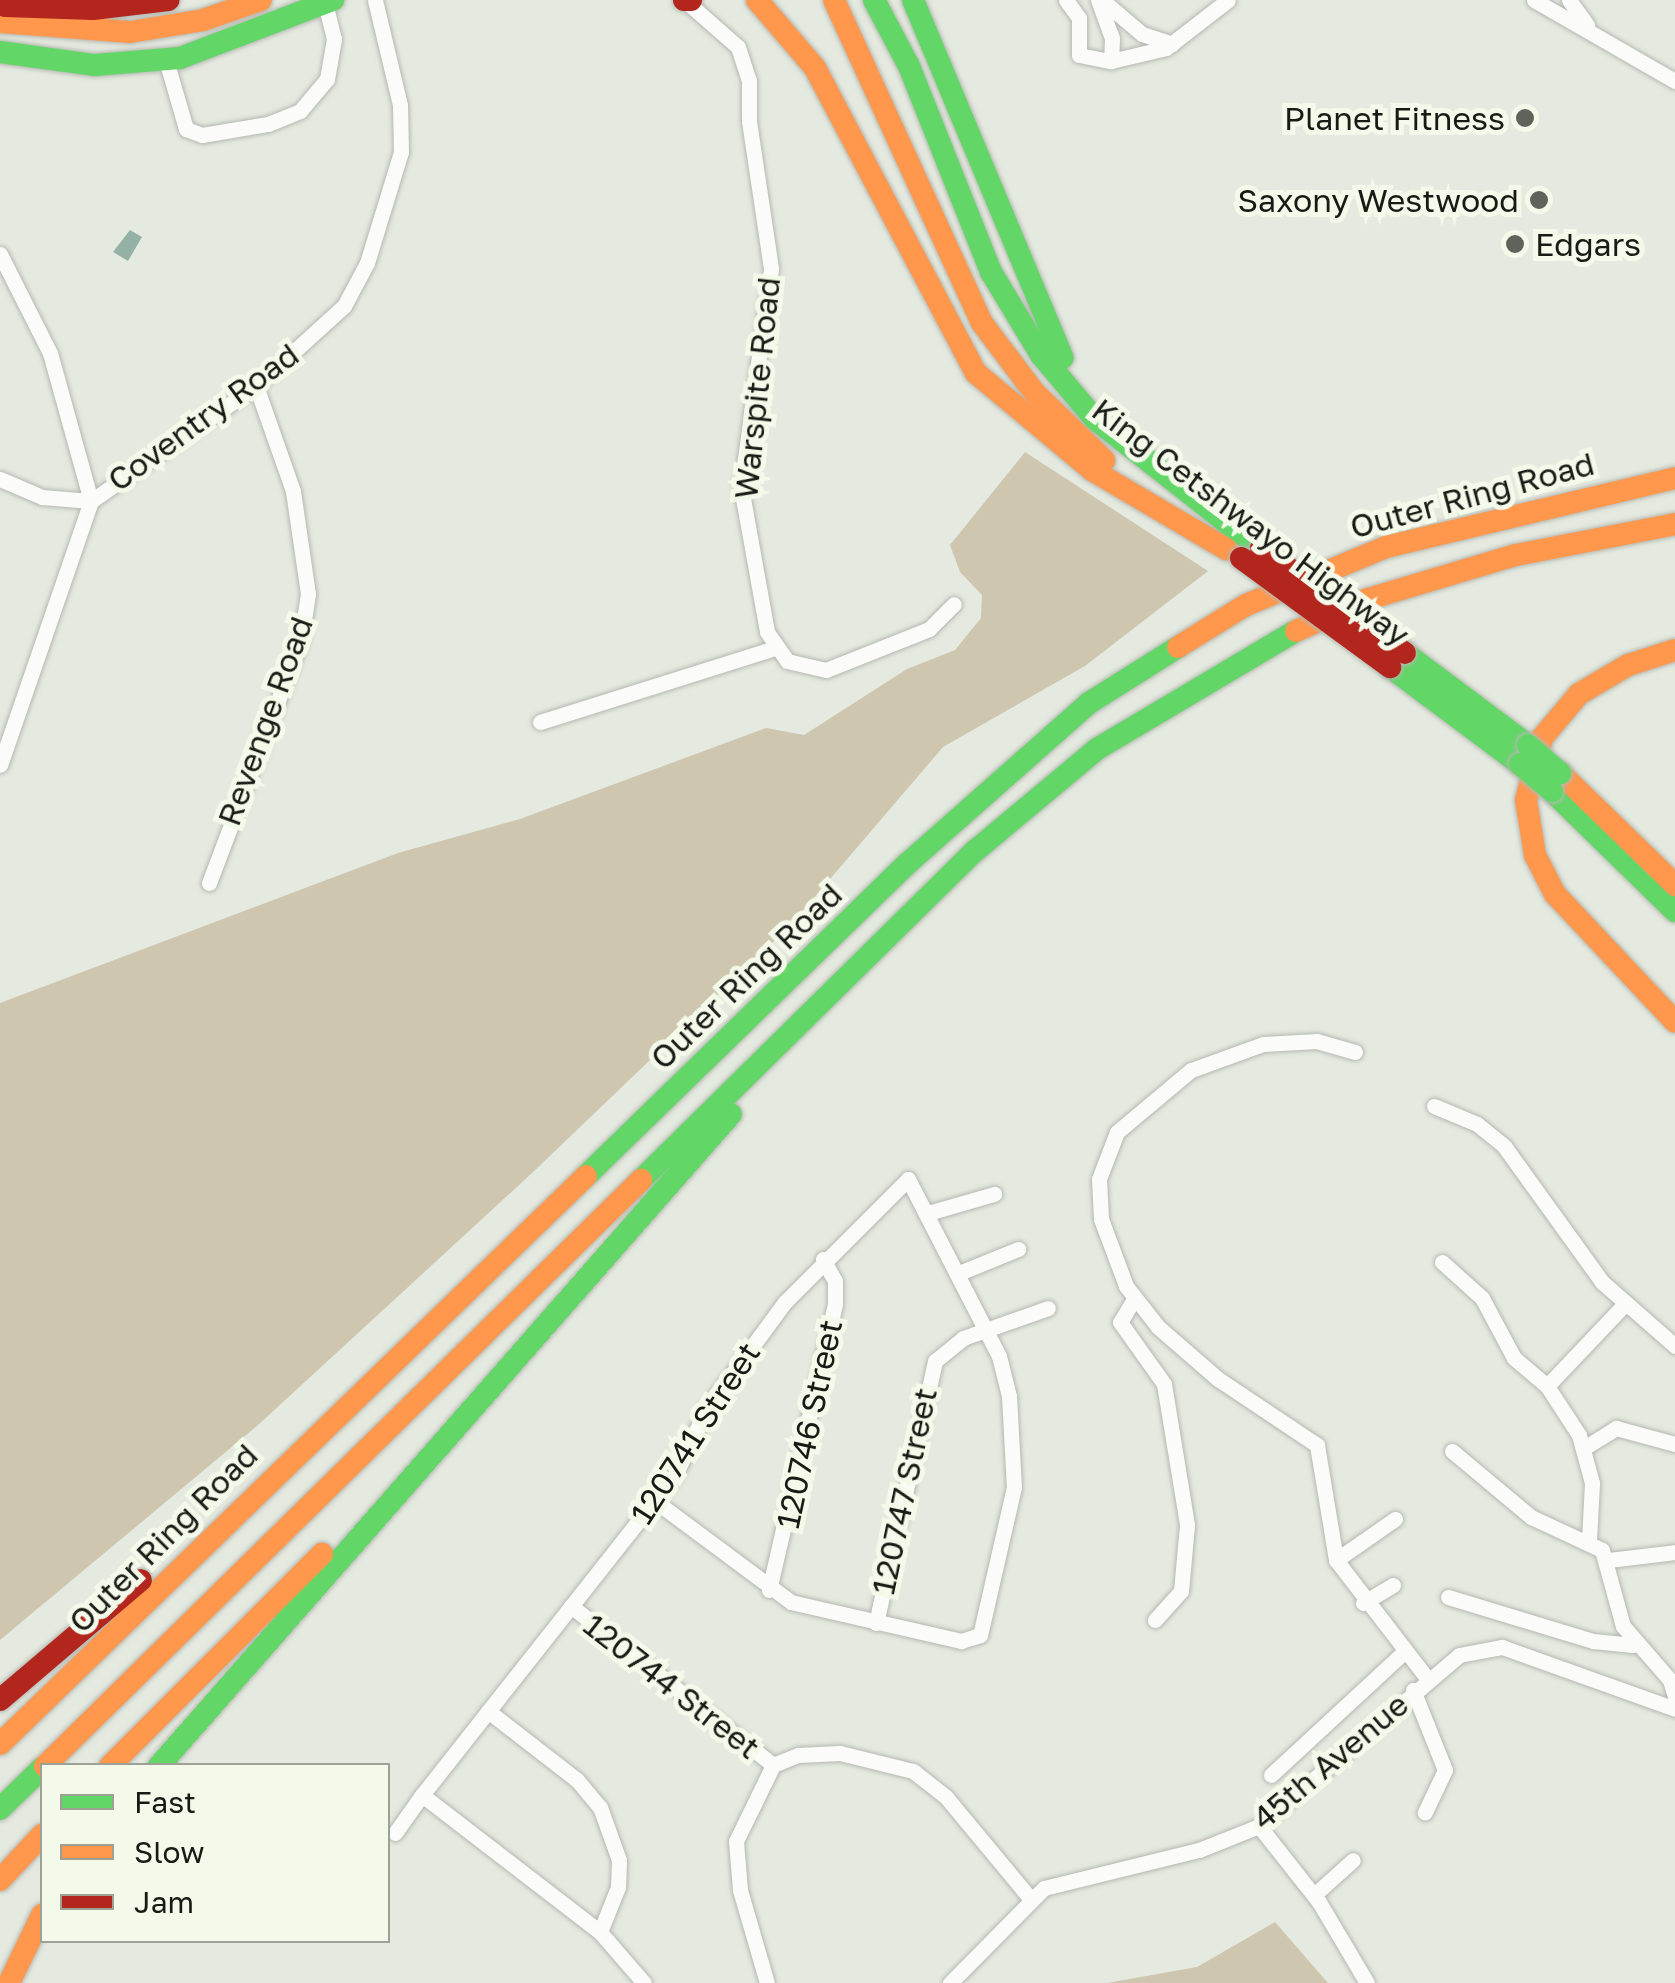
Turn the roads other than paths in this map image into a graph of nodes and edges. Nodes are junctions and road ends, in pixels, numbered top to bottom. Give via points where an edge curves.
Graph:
1 (168, 0) edge
2 (261, 0) edge
3 (375, 0) edge
4 (757, 0) edge
5 (834, 0) edge
6 (874, 0) edge
7 (914, 0) edge
8 (1066, 0) edge
9 (1100, 0) edge
10 (1228, 0) edge
11 (1534, 0) edge
12 (1569, 0) edge
13 (688, 1) edge
14 (329, 2) edge
15 (0, 6) edge
16 (0, 22) edge
17 (1596, 33) junction
18 (1172, 44) junction
19 (0, 52) edge
20 (166, 60) junction
21 (1111, 61) junction
22 (1675, 81) edge
23 (0, 254) edge
24 (256, 386) junction
25 (1675, 478) edge
26 (0, 479) edge
27 (91, 502) junction
28 (1675, 524) edge
29 (1230, 525) junction
30 (1242, 552) junction
31 (954, 604) dead end
32 (774, 648) junction
33 (1675, 650) edge
34 (540, 722) dead end
35 (0, 765) edge
36 (1556, 782) junction
37 (1673, 882) edge
38 (209, 883) dead end
39 (1675, 911) edge
40 (873, 950) junction
41 (1675, 1022) edge
42 (1355, 1052) dead end
43 (1434, 1106) dead end
44 (994, 1194) dead end
45 (928, 1212) junction
46 (1018, 1249) dead end
47 (824, 1259) junction
48 (1442, 1262) dead end
49 (959, 1272) junction
50 (1134, 1300) junction
51 (1624, 1305) junction
52 (1048, 1308) dead end
53 (986, 1332) junction
54 (1675, 1346) edge
55 (515, 1362) junction
56 (1547, 1386) junction
57 (360, 1388) junction
58 (1675, 1444) edge
59 (1584, 1448) junction
60 (1452, 1451) dead end
61 (655, 1501) junction
62 (1395, 1520) dead end
63 (1589, 1541) junction
64 (1675, 1552) edge
65 (1336, 1560) junction
66 (1609, 1560) junction
67 (1393, 1585) dead end
68 (770, 1590) junction
69 (1448, 1597) dead end
70 (1363, 1603) junction
71 (571, 1606) junction
72 (1156, 1620) dead end
73 (876, 1623) junction
74 (1632, 1645) junction
75 (1404, 1652) junction
76 (1426, 1677) junction
77 (1413, 1690) junction
78 (1675, 1696) edge
79 (0, 1700) edge
80 (1675, 1709) edge
81 (488, 1712) junction
82 (0, 1744) edge
83 (48, 1763) edge
84 (113, 1763) edge
85 (162, 1763) edge
86 (773, 1765) junction
87 (40, 1771) edge
88 (1271, 1774) dead end
89 (422, 1795) junction
90 (0, 1810) edge
91 (1426, 1812) dead end
92 (1259, 1826) junction
93 (395, 1833) dead end
94 (40, 1837) edge
95 (1353, 1860) dead end
96 (0, 1880) edge
97 (1314, 1895) junction
98 (1030, 1898) junction
99 (40, 1919) edge
100 (600, 1932) junction
101 (10, 1983) edge
102 (644, 1983) edge
103 (767, 1983) edge
104 (950, 1983) edge
105 (1366, 1983) edge

1 - 15 main road via 93,9
2 - 16 main road via 203,20 130,32
3 - 24 street, Coventry Road via 400,106 395,178 354,293
4 - 30 main road via 815,68 976,373 1092,470
5 - 30 main road, King Cetshwayo Highway via 944,250 1004,355 1095,452
6 - 29 main road, King Cetshwayo Highway via 909,66 985,258 1034,344 1094,418
7 - 29 main road via 1036,306 1065,360 1101,407
8 - 21 street via 1079,18 1079,55
9 - 18 street via 1142,34
9 - 21 street via 1112,38
10 - 18 street
11 - 17 street
12 - 17 street
13 - 32 street, Warspite Road via 738,47 750,80 749,121 770,269 741,487 756,592
14 - 20 main road via 215,49
14 - 20 street via 334,40 327,79 300,111 268,124 202,135 186,129
17 - 22 street
18 - 21 street via 1144,57
19 - 20 main road via 95,65
23 - 27 street via 50,352
24 - 27 street, Coventry Road
24 - 38 street, Revenge Road via 293,491 308,594 300,640
25 - 57 main road, Outer Ring Road via 1386,547 1246,605 1128,675 984,792
26 - 27 street via 42,497
27 - 35 street
28 - 40 main road via 1423,580 1262,646 1074,767
29 - 30 main road, King Cetshwayo Highway
30 - 36 main road, King Cetshwayo Highway, bridge
31 - 32 street via 929,629 826,670 795,665
32 - 34 street
33 - 41 main road via 1628,665 1579,694 1542,738 1526,800 1534,855 1555,894
36 - 37 main road, King Cetshwayo Highway
36 - 39 main road, King Cetshwayo Highway
40 - 55 main road
40 - 83 main road
42 - 50 street via 1317,1040 1245,1048 1191,1070 1128,1118 1103,1161 1099,1194 1106,1237
43 - 51 street via 1476,1124 1504,1146 1569,1244
44 - 45 street
45 - 47 street, 120741 Street via 908,1179
45 - 49 street
46 - 49 street
47 - 61 street, 120741 Street via 716,1395
47 - 68 street, 120746 Street via 835,1281 835,1303
48 - 56 street via 1473,1286 1514,1358
49 - 53 street
50 - 65 street via 1207,1370 1317,1445
50 - 72 street via 1120,1322 1164,1384 1187,1526 1181,1591
51 - 54 street
51 - 56 street
52 - 53 street, 120747 Street
53 - 73 street, 120747 Street via 944,1350 930,1370
53 - 73 street via 1005,1376 1016,1474 974,1641
55 - 84 main road
55 - 85 main road
56 - 59 street
57 - 79 main road
57 - 82 main road, Outer Ring Road
58 - 59 street via 1616,1428
59 - 63 street via 1592,1483
60 - 63 street via 1531,1517
61 - 68 street
61 - 71 street, 120741 Street
62 - 65 street
63 - 66 street
64 - 66 street
65 - 70 street
66 - 74 street
67 - 70 street
68 - 73 street via 803,1607
69 - 74 street via 1593,1642
70 - 75 street
71 - 81 street, 120741 Street
71 - 86 street, 120744 Street
74 - 78 street via 1663,1671
75 - 76 street
75 - 88 street
76 - 77 street, 45th Avenue
76 - 80 street, 45th Avenue via 1459,1654 1502,1647
77 - 91 street via 1445,1770
77 - 92 street, 45th Avenue
81 - 89 street, 120741 Street
81 - 100 street via 577,1780 600,1807 618,1860 618,1888
86 - 98 street via 817,1752 913,1771 946,1797
86 - 103 street via 739,1826 735,1858
87 - 90 main road
89 - 93 street, 120741 Street
89 - 100 street
92 - 97 street
92 - 98 street, 45th Avenue via 1199,1850 1067,1879
94 - 96 main road
95 - 97 street
97 - 105 street
98 - 104 street, 45th Avenue
99 - 101 main road
100 - 102 street

